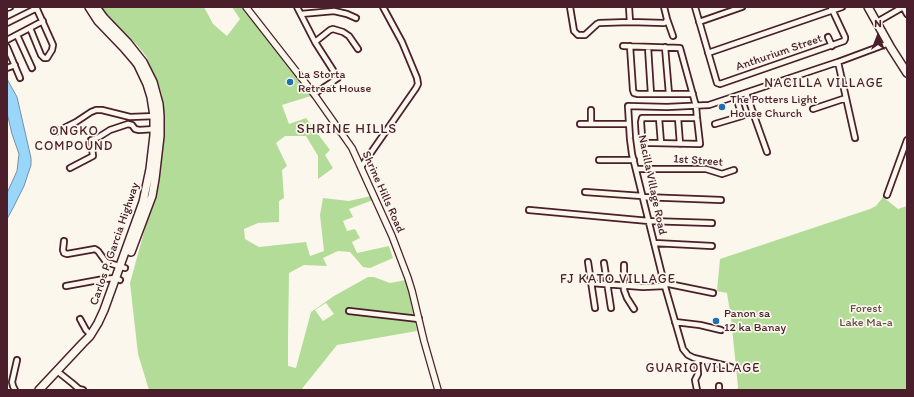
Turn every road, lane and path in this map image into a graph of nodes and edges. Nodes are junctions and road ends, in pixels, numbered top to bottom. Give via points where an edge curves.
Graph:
1 (10, 7) edge
2 (36, 7) edge
3 (89, 7) edge
4 (96, 7) edge
5 (246, 7) edge
6 (297, 7) edge
7 (384, 7) edge
8 (570, 7) edge
9 (629, 7) edge
10 (664, 7) edge
11 (695, 7) edge
12 (742, 7) edge
13 (842, 7) edge
14 (868, 7) edge
15 (903, 7) edge
16 (7, 8) edge
17 (729, 9) edge
18 (832, 9) edge
19 (301, 14) junction
20 (907, 14) edge
21 (356, 18) dead end
22 (667, 19) junction
23 (42, 21) junction
24 (630, 22) junction
25 (699, 22) junction
26 (877, 22) junction
27 (7, 23) edge
28 (30, 28) junction
29 (17, 35) junction
30 (673, 36) dead end
31 (828, 37) dead end
32 (7, 40) edge
33 (315, 42) junction
34 (889, 43) junction
35 (7, 46) edge
36 (623, 46) dead end
37 (630, 46) junction
38 (832, 46) junction
39 (648, 47) junction
40 (665, 47) junction
41 (358, 49) dead end
42 (708, 53) junction
43 (838, 62) junction
44 (14, 65) junction
45 (7, 68) edge
46 (32, 68) dead end
47 (907, 73) edge
48 (20, 78) dead end
49 (746, 93) junction
50 (314, 94) junction
51 (651, 94) junction
52 (669, 94) junction
53 (693, 94) junction
54 (736, 97) junction
55 (846, 98) junction
56 (696, 106) junction
57 (813, 109) dead end
58 (591, 110) dead end
59 (157, 116) junction
60 (659, 118) junction
61 (678, 118) junction
62 (698, 118) junction
63 (580, 124) dead end
64 (591, 124) junction
65 (629, 124) junction
66 (715, 124) dead end
67 (158, 129) junction
68 (56, 132) dead end
69 (855, 138) dead end
70 (907, 140) edge
71 (661, 143) junction
72 (680, 144) junction
73 (767, 152) dead end
74 (599, 160) dead end
75 (634, 160) junction
76 (361, 167) junction
77 (70, 168) dead end
78 (636, 169) junction
79 (734, 170) dead end
80 (586, 192) dead end
81 (887, 195) dead end
82 (643, 197) junction
83 (721, 200) dead end
84 (529, 210) dead end
85 (649, 221) junction
86 (712, 223) dead end
87 (64, 241) dead end
88 (654, 243) junction
89 (712, 246) dead end
90 (588, 262) dead end
91 (604, 264) dead end
92 (624, 265) dead end
93 (122, 268) junction
94 (118, 279) junction
95 (591, 283) junction
96 (607, 284) junction
97 (665, 285) junction
98 (66, 286) dead end
99 (624, 286) junction
100 (713, 293) dead end
101 (595, 308) dead end
102 (611, 308) dead end
103 (634, 309) dead end
104 (349, 310) dead end
105 (80, 319) dead end
106 (419, 319) junction
107 (675, 322) junction
108 (721, 330) dead end
109 (91, 335) junction
110 (697, 359) junction
111 (17, 360) dead end
112 (731, 366) dead end
113 (59, 372) junction
114 (15, 390) edge
115 (39, 390) edge
116 (44, 390) edge
117 (83, 390) edge
118 (438, 390) edge
119 (697, 390) edge

1 - 16 street
2 - 23 street
2 - 27 street
3 - 59 main road, Carlos P. Garcia Highway via 98,21 138,65 145,78
4 - 59 main road, Carlos P. Garcia Highway via 143,62 151,76 159,104
5 - 50 street, Shrine Hills Road
6 - 19 street
7 - 76 street via 402,42 418,84
8 - 24 street via 574,31 578,35 585,35 599,23
9 - 24 street
10 - 22 street
11 - 25 street
12 - 17 street
13 - 18 street
14 - 26 main road
15 - 20 street
15 - 26 street
17 - 25 street
18 - 38 street, Anthurium Street via 845,37 844,41
18 - 42 street
19 - 21 street via 334,11
19 - 33 street
22 - 24 street via 664,23
22 - 30 street
23 - 28 street
23 - 28 street via 53,47 47,58 41,55
25 - 42 street
26 - 34 main road
28 - 29 street
29 - 32 street
29 - 46 street
31 - 38 street
33 - 41 street via 333,29 349,36
33 - 50 street via 338,78
34 - 43 street, Nacilla Village Road
34 - 47 main road
35 - 44 street
36 - 37 street
37 - 39 street
37 - 51 street via 634,93
38 - 42 street, Anthurium Street via 718,83
39 - 40 street
39 - 51 street
40 - 52 street
40 - 53 street via 680,48
43 - 49 street, Nacilla Village Road
43 - 55 street
44 - 45 street
44 - 48 street
49 - 54 street, Nacilla Village Road
49 - 73 street
50 - 76 street, Shrine Hills Road via 352,148
51 - 52 street
52 - 53 street
53 - 56 street
54 - 56 street, Nacilla Village Road
54 - 66 street via 742,116
55 - 57 street
55 - 69 street
56 - 62 street
56 - 65 street, Nacilla Village Road via 628,106
58 - 64 street
59 - 67 main road, Carlos P. Garcia Highway
59 - 68 street via 130,117 96,110
60 - 61 street
60 - 71 street
60 - 71 street via 641,119 642,137 647,143
61 - 62 street
61 - 72 street
62 - 72 street via 700,144
63 - 64 street
64 - 65 street
65 - 75 street, Nacilla Village Road
67 - 77 street via 139,130 128,124 110,130 91,140 93,156
67 - 93 main road, Carlos P. Garcia Highway via 152,196
70 - 81 street
71 - 72 street
74 - 75 street
75 - 78 street, Nacilla Village Road
76 - 106 street, Shrine Hills Road via 401,258
78 - 79 street, 1st Street via 706,170 722,174
78 - 82 street, Nacilla Village Road
80 - 82 street
82 - 83 street
82 - 85 street, Nacilla Village Road
84 - 85 street
85 - 86 street
85 - 88 street, Nacilla Village Road
87 - 93 street via 64,253 95,249 106,262
88 - 89 street
88 - 97 street, Nacilla Village Road
90 - 95 street
91 - 96 street
92 - 99 street
93 - 94 main road, Carlos P. Garcia Highway
94 - 98 street
94 - 109 main road, Carlos P. Garcia Highway
94 - 113 main road, Carlos P. Garcia Highway via 97,332
95 - 96 street
95 - 101 street
96 - 99 street
96 - 102 street
97 - 99 street
97 - 100 street
97 - 107 street, Nacilla Village Road
99 - 103 street via 625,294
104 - 106 street
105 - 109 street
106 - 118 street, Shrine Hills Road
107 - 108 street
107 - 110 street, Nacilla Village Road via 684,351
109 - 113 main road, Carlos P. Garcia Highway
110 - 112 street
110 - 119 street
111 - 114 street via 12,382
113 - 115 main road, Carlos P. Garcia Highway
113 - 116 main road, Carlos P. Garcia Highway
113 - 117 street

